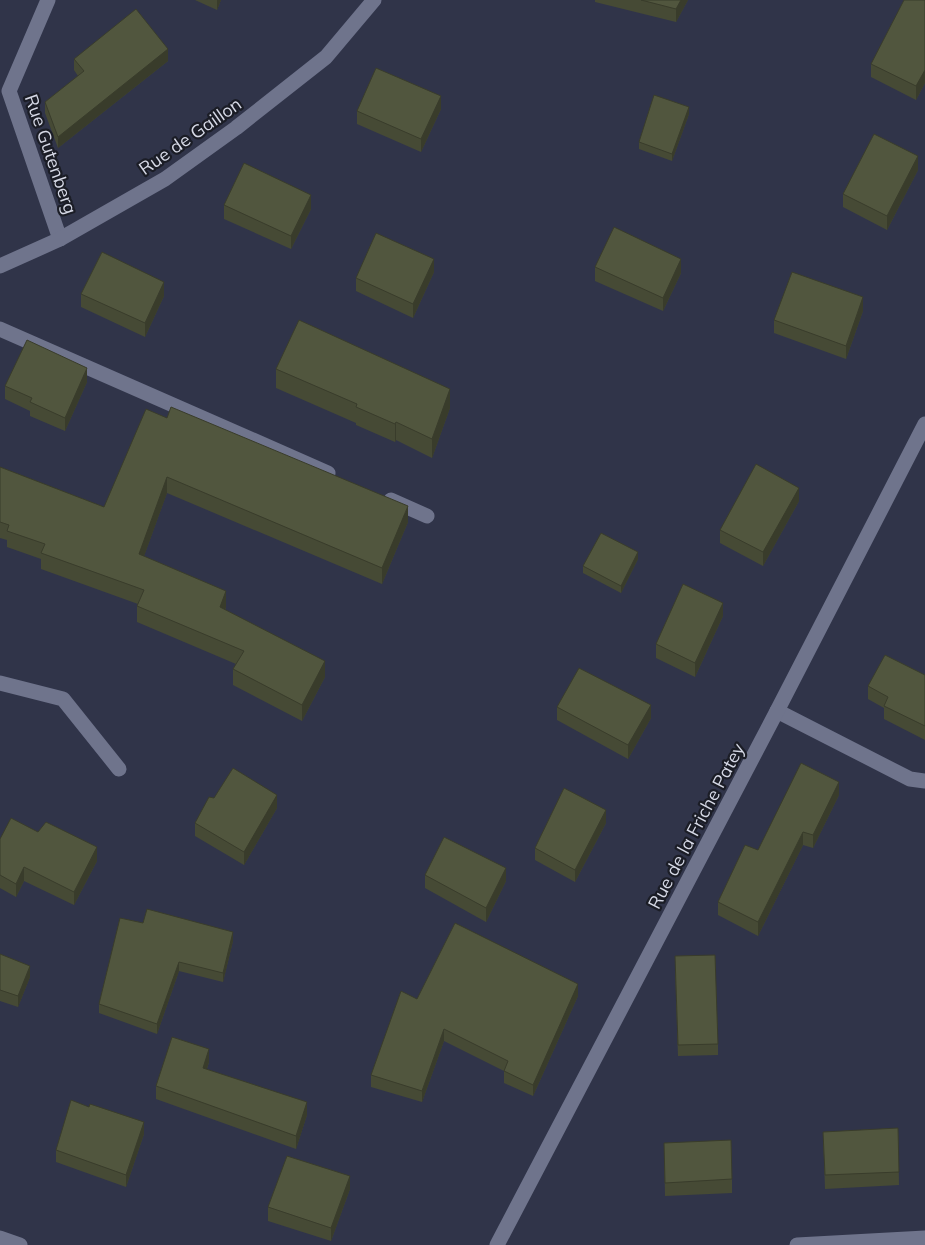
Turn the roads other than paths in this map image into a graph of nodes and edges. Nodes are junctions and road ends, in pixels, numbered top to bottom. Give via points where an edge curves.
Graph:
1 (48, 0) edge
2 (374, 0) edge
3 (60, 238) junction
4 (0, 266) edge
5 (0, 329) edge
6 (925, 424) edge
7 (345, 480) edge
8 (381, 496) edge
9 (427, 516) dead end
10 (0, 683) edge
11 (777, 711) junction
12 (119, 769) dead end
13 (925, 781) edge
14 (0, 1238) edge
15 (925, 1238) edge
16 (20, 1245) edge
17 (497, 1245) edge
18 (797, 1245) edge

1 - 3 street, Rue Gutenberg via 9,91
2 - 3 street, Rue de Gaillon via 326,57 236,128 165,178
3 - 4 street, Rue de Gaillon
5 - 7 street
6 - 11 street, Rue de la Friche Patey
8 - 9 street
10 - 12 street via 63,699
11 - 13 street via 910,779
11 - 17 street, Rue de la Friche Patey
14 - 16 street
15 - 18 street

